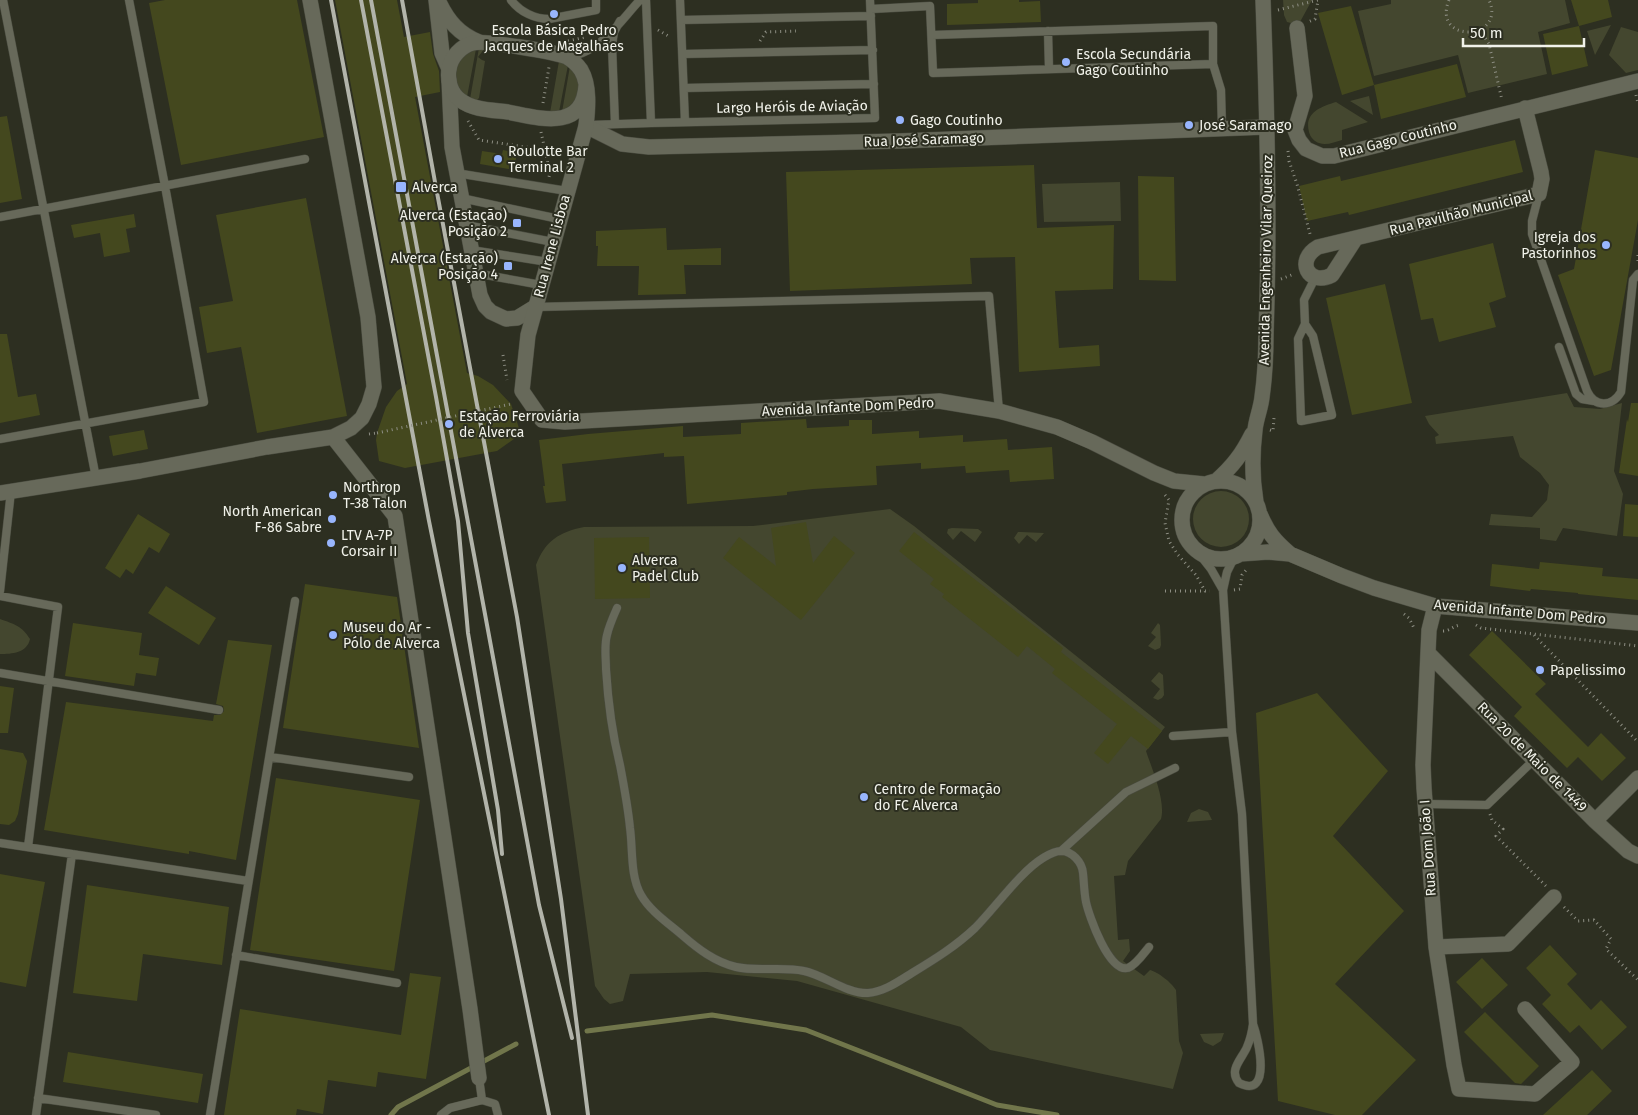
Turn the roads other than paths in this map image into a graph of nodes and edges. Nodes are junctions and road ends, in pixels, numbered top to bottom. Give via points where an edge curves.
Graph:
1 (4, 0) edge
2 (128, 0) edge
3 (310, 0) edge
4 (437, 0) edge
5 (511, 0) edge
6 (596, 0) edge
7 (640, 0) edge
8 (646, 0) edge
9 (680, 0) edge
10 (870, 0) edge
11 (1263, 0) edge
12 (871, 12) junction
13 (681, 20) junction
14 (620, 22) junction
15 (1297, 28) road end
16 (1048, 31) junction
17 (932, 35) junction
18 (479, 42) junction
19 (872, 50) junction
20 (683, 54) junction
21 (558, 58) junction
22 (1213, 64) junction
23 (1049, 69) junction
24 (449, 73) junction
25 (1638, 82) edge
26 (874, 84) junction
27 (586, 85) junction
28 (684, 88) junction
29 (1525, 108) junction
30 (543, 118) junction
31 (686, 122) junction
32 (652, 123) junction
33 (615, 124) junction
34 (586, 126) junction
35 (1267, 127) junction
36 (1222, 129) junction
37 (305, 159) dead end
38 (456, 173) junction
39 (165, 186) junction
40 (567, 191) junction
41 (1539, 194) junction
42 (461, 198) junction
43 (44, 209) junction
44 (0, 217) edge
45 (559, 219) junction
46 (466, 225) junction
47 (1356, 238) junction
48 (553, 242) junction
49 (471, 250) junction
50 (548, 262) junction
51 (476, 273) junction
52 (1310, 273) junction
53 (1638, 274) edge
54 (541, 285) junction
55 (535, 307) junction
56 (1305, 324) junction
57 (1559, 347) dead end
58 (514, 388) joint
59 (1596, 402) junction
60 (999, 411) junction
61 (85, 424) junction
62 (1255, 428) junction
63 (333, 437) junction
64 (0, 439) edge
65 (96, 478) junction
66 (1210, 482) junction
67 (5, 492) edge
68 (1258, 508) junction
69 (1196, 550) junction
70 (1290, 554) junction
71 (1237, 555) junction
72 (1223, 590) junction
73 (0, 591) edge
74 (0, 596) edge
75 (295, 601) dead end
76 (1435, 606) junction
77 (617, 608) dead end
78 (1638, 623) edge
79 (1428, 653) junction
80 (0, 673) edge
81 (48, 680) junction
82 (220, 710) dead end
83 (1232, 732) junction
84 (1173, 736) dead end
85 (270, 756) junction
86 (1535, 759) junction
87 (1175, 768) dead end
88 (409, 776) dead end
89 (1638, 778) edge
90 (1426, 804) junction
91 (1595, 821) junction
92 (0, 842) edge
93 (28, 847) junction
94 (1061, 851) junction
95 (72, 854) junction
96 (1638, 856) edge
97 (248, 881) junction
98 (1554, 897) dead end
99 (1149, 947) dead end
100 (1436, 947) junction
101 (236, 955) junction
102 (397, 983) dead end
103 (1525, 1010) dead end
104 (1253, 1024) junction
105 (478, 1076) joint
106 (38, 1098) junction
107 (482, 1100) junction
108 (36, 1115) edge
109 (156, 1115) edge
110 (210, 1115) edge
111 (441, 1115) edge
112 (498, 1115) edge

1 - 43 lane
2 - 39 lane
3 - 63 street via 364,298 374,387 362,418
4 - 18 street via 456,28
4 - 24 street via 442,53
5 - 6 lane via 524,12 542,20 596,10
7 - 14 lane
8 - 32 lane
9 - 13 lane
10 - 12 lane, Largo Heróis de Aviação
11 - 35 street, Avenida Engenheiro Vilar Queiroz
12 - 13 lane
12 - 17 lane via 930,6
12 - 19 lane, Largo Heróis de Aviação
13 - 20 lane
14 - 21 lane via 594,47
14 - 33 lane via 612,44
15 - 29 street, Rua Gago Coutinho via 1305,96 1295,130 1306,149 1315,154 1334,156
16 - 17 lane
16 - 22 lane via 1213,26
16 - 23 lane
17 - 23 lane via 933,73
18 - 21 street
18 - 24 street via 459,50
19 - 20 lane
19 - 26 lane, Largo Heróis de Aviação
20 - 28 lane
21 - 27 street, Rua Irene Lisboa via 572,60 582,71
22 - 23 lane
22 - 36 lane via 1221,90
24 - 30 street, Rua José Saramago via 449,84 456,96 468,105
24 - 38 street, Rua Irene Lisboa
25 - 29 street, Rua Gago Coutinho
26 - 28 lane
26 - 31 lane, Largo Heróis de Aviação via 876,118
27 - 30 street via 583,99 575,111 562,118
27 - 34 street, Rua Irene Lisboa
28 - 31 lane
29 - 41 street, Rua Pavilhão Municipal via 1541,172
30 - 34 street, Rua José Saramago
31 - 32 lane, Largo Heróis de Aviação
32 - 33 lane, Largo Heróis de Aviação
33 - 34 lane, Largo Heróis de Aviação
34 - 36 street, Rua José Saramago via 622,144 649,147
34 - 40 street, Rua Irene Lisboa
35 - 36 street, Rua José Saramago
35 - 62 street, Avenida Engenheiro Vilar Queiroz via 1265,370
37 - 39 lane
38 - 40 lane
38 - 42 street, Rua Irene Lisboa
39 - 43 lane
39 - 61 lane via 204,402
40 - 45 street, Rua Irene Lisboa
41 - 47 street, Rua Pavilhão Municipal
41 - 59 lane via 1532,234 1587,391
42 - 45 lane
42 - 46 street, Rua Irene Lisboa
43 - 44 lane
43 - 61 lane
45 - 48 street, Rua Irene Lisboa
46 - 48 lane
46 - 49 street, Rua Irene Lisboa
47 - 52 street via 1332,276 1325,279
47 - 52 street, Rua Pavilhão Municipal via 1313,249 1305,263
48 - 50 street, Rua Irene Lisboa
49 - 50 lane
49 - 51 street, Rua Irene Lisboa
50 - 54 street, Rua Irene Lisboa
51 - 54 lane
51 - 55 street, Rua Irene Lisboa via 485,306 499,317 517,318
52 - 56 lane via 1304,300
53 - 59 lane via 1633,280 1621,392 1613,401
54 - 55 street, Rua Irene Lisboa
55 - 58 street, Rua Irene Lisboa
55 - 60 lane via 989,296
56 - 56 lane via 1298,339 1300,421 1332,415 1314,336
57 - 59 lane via 1576,394
58 - 60 street, Avenida Infante Dom Pedro via 542,420 566,422 939,401
60 - 66 street, Avenida Infante Dom Pedro via 1057,427 1174,481
61 - 64 lane
61 - 65 lane
62 - 66 street, Avenida Engenheiro Vilar Queiroz via 1238,460
62 - 68 street, Avenida Engenheiro Vilar Queiroz via 1252,480
63 - 65 street
63 - 105 street via 395,516
65 - 67 street
66 - 68 street via 1228,481 1239,485 1249,492
66 - 69 street via 1195,490 1183,509 1186,537
67 - 73 lane
68 - 70 street, Avenida Infante Dom Pedro via 1266,530
68 - 71 street via 1260,525 1256,537
69 - 71 street via 1216,558
69 - 72 lane
70 - 71 street, Avenida Infante Dom Pedro via 1261,552
70 - 76 street, Avenida Infante Dom Pedro via 1371,587
71 - 72 lane via 1227,572
72 - 83 lane
74 - 81 lane via 58,607
75 - 85 lane
76 - 78 street, Avenida Infante Dom Pedro
76 - 79 street, Rua Dom João I
77 - 94 lane via 606,637 608,700 626,791 632,859 639,892 646,903 691,943 723,964 803,971 868,993 887,988 949,950 975,928 1038,862 1053,852
79 - 86 street, Rua 20 de Maio de 1449
79 - 90 street, Rua Dom João I via 1423,765
80 - 81 lane
81 - 82 lane
81 - 93 lane
83 - 84 lane
83 - 104 lane via 1242,814
85 - 88 lane
85 - 97 lane
86 - 90 lane via 1487,805
86 - 91 street, Rua 20 de Maio de 1449
87 - 94 lane via 1126,792
89 - 91 street
90 - 100 street, Rua Dom João I
91 - 96 street, Rua 20 de Maio de 1449
92 - 93 lane
93 - 95 lane
94 - 99 lane via 1071,853 1079,861 1086,901 1100,942 1115,962 1122,968 1128,968
95 - 97 lane
95 - 106 lane
97 - 101 lane
98 - 100 street via 1508,944
100 - 103 street, Rua Dom João I via 1459,1089 1535,1094 1572,1062
101 - 102 lane
101 - 110 lane
104 - 104 lane via 1248,1047 1234,1074 1239,1083 1250,1086 1258,1080 1261,1069
105 - 107 lane
106 - 108 lane
106 - 109 lane
107 - 111 lane via 450,1108
107 - 112 lane via 496,1104

